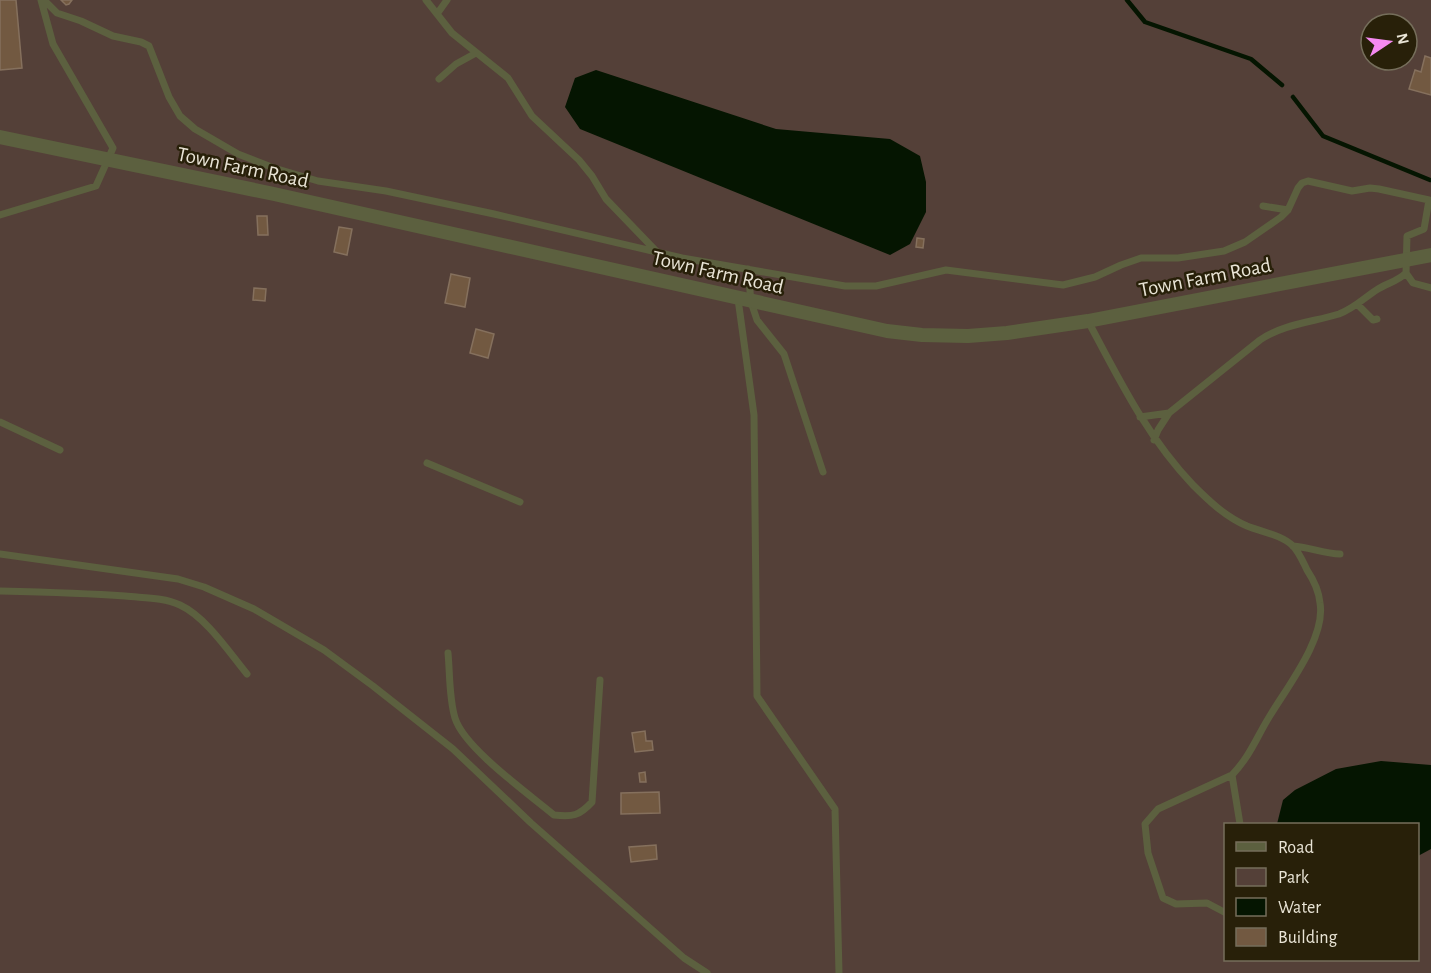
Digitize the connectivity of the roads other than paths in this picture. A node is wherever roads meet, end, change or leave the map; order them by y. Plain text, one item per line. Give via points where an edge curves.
1 (42, 0) edge
2 (426, 0) edge
3 (447, 0) edge
4 (437, 14) junction
5 (476, 53) junction
6 (439, 79) dead end
7 (0, 137) edge
8 (107, 160) junction
9 (1263, 206) dead end
10 (1288, 210) junction
11 (0, 215) edge
12 (657, 252) junction
13 (1431, 255) edge
14 (1406, 266) junction
15 (748, 269) junction
16 (1431, 288) edge
17 (745, 300) junction
18 (1358, 305) junction
19 (1377, 319) dead end
20 (1088, 321) junction
21 (1169, 413) junction
22 (1140, 417) junction
23 (0, 422) edge
24 (1154, 440) junction
25 (60, 450) dead end
26 (427, 463) dead end
27 (823, 472) dead end
28 (520, 502) dead end
29 (1293, 546) junction
30 (1340, 554) dead end
31 (0, 555) edge
32 (0, 591) edge
33 (448, 653) dead end
34 (247, 674) dead end
35 (600, 680) dead end
36 (1232, 774) junction
37 (1240, 823) edge
38 (1224, 912) edge
39 (707, 973) edge
40 (839, 973) edge

1 - 8 lane via 53,44 113,148
1 - 12 lane via 57,13 150,46 180,116 238,154 318,181 386,191
2 - 4 lane
3 - 4 lane
4 - 5 lane
5 - 6 lane
5 - 12 lane via 508,78 532,116 579,160 606,199
7 - 8 street, Town Farm Road
8 - 11 lane via 96,186
8 - 17 street, Town Farm Road
9 - 10 lane
10 - 14 lane via 1298,188 1308,181 1344,190 1379,189 1430,200 1424,229 1407,236
10 - 15 lane via 1245,242 1224,251 1178,258 1141,258 1063,285 946,270 876,286 845,286
12 - 15 lane
13 - 14 street, Town Farm Road
14 - 16 lane via 1413,283
14 - 18 lane via 1399,279
14 - 20 street, Town Farm Road
15 - 17 lane
17 - 20 street, Town Farm Road via 886,331 922,335 1007,333
17 - 27 lane via 784,354
17 - 40 lane via 754,415 757,696 835,809
18 - 19 lane via 1373,320
18 - 21 lane via 1269,334
20 - 22 lane
21 - 22 lane
21 - 24 lane
22 - 24 lane
23 - 25 lane
24 - 29 lane via 1213,505 1246,526
26 - 28 lane
29 - 30 lane
29 - 36 lane via 1312,577 1321,604 1318,628 1311,648 1246,761
31 - 39 lane via 178,579 254,609 324,650 453,748 531,823 684,958
32 - 34 lane via 137,597 180,605 221,641
33 - 35 lane via 455,718 463,733 477,751 554,815 582,813 592,802
36 - 37 lane
36 - 38 lane via 1158,809 1145,824 1148,853 1162,898 1176,904 1207,903

